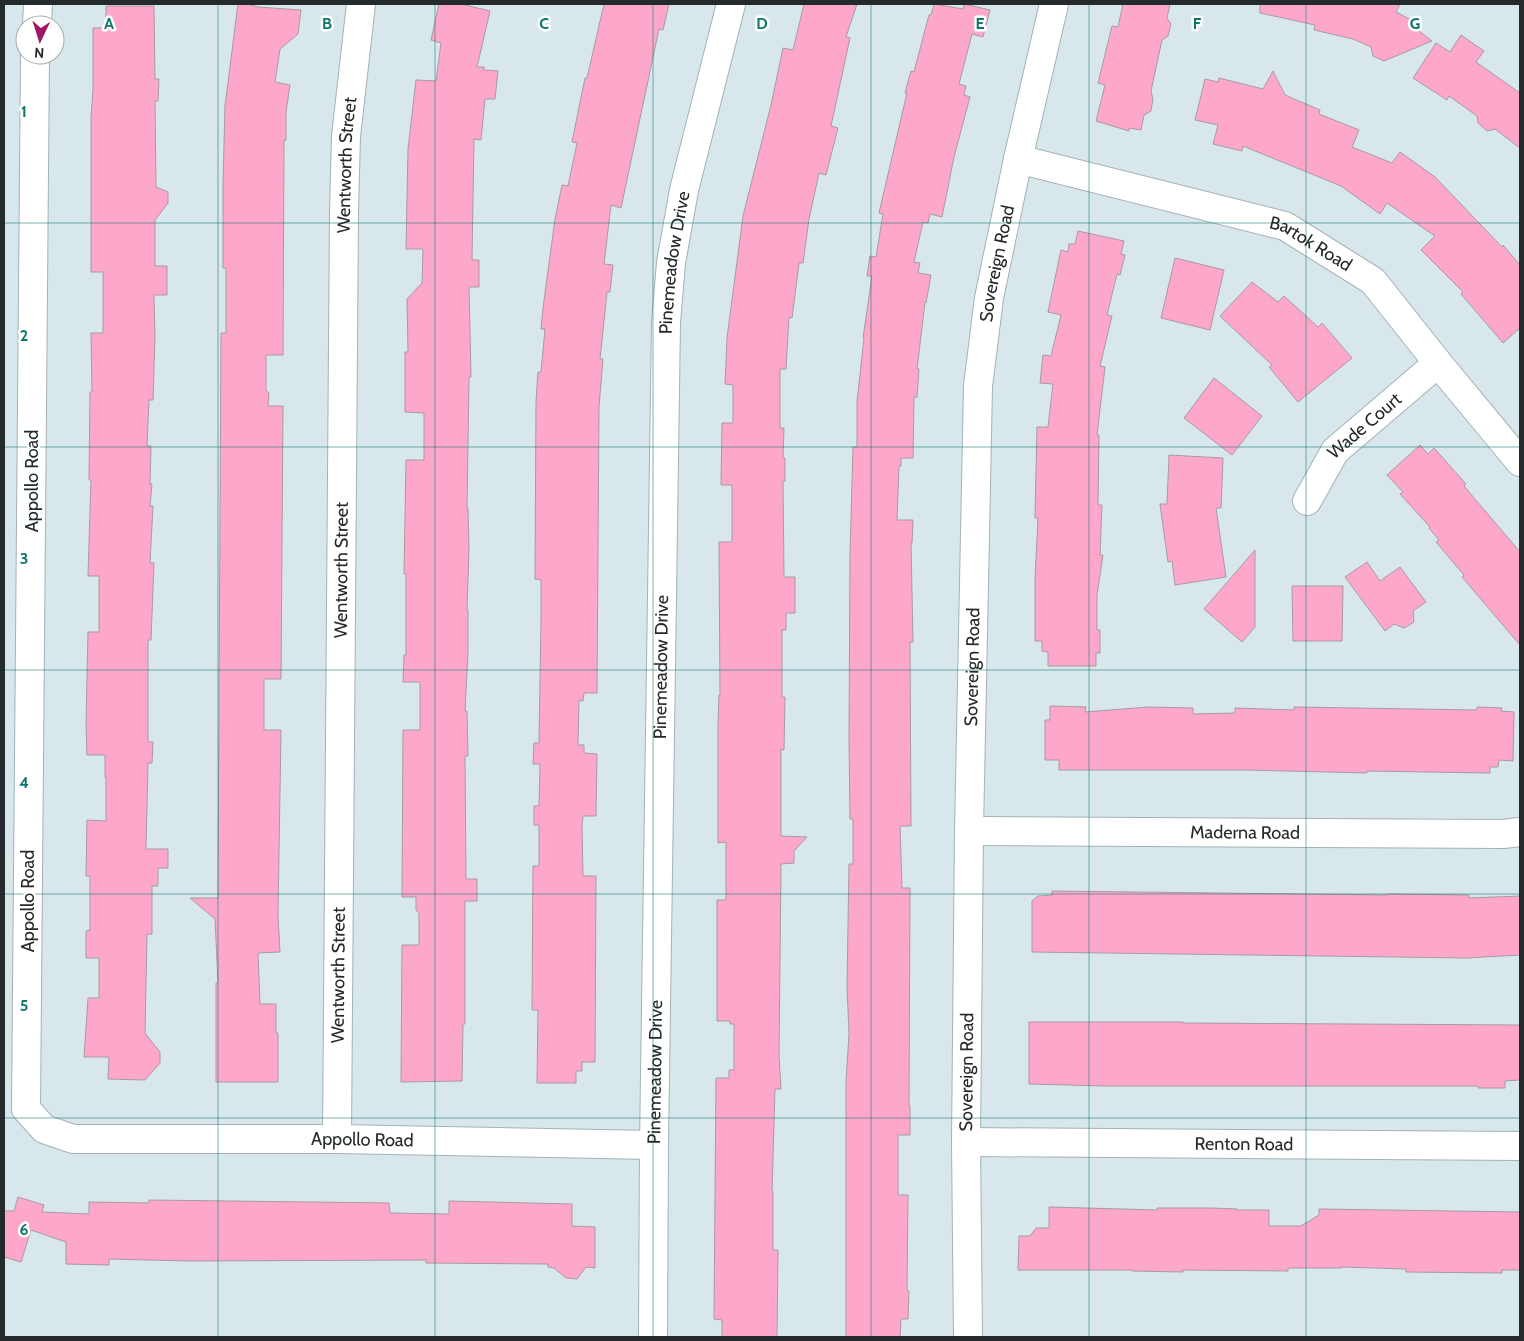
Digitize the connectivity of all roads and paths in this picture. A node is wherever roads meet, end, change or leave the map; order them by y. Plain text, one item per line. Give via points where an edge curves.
1 (361, 4) edge
2 (731, 4) edge
3 (1054, 4) edge
4 (36, 65) edge
5 (1018, 159) junction
6 (1438, 363) junction
7 (1520, 462) edge
8 (1306, 501) dead end
9 (969, 831) junction
10 (1520, 832) edge
11 (337, 1139) junction
12 (966, 1142) junction
13 (654, 1145) junction
14 (1520, 1146) edge
15 (653, 1337) edge
16 (968, 1337) edge

1 - 11 street, Wentworth Street via 346,136 344,212
2 - 13 street, Pinemeadow Drive via 684,190 671,263 666,322
3 - 5 street, Sovereign Road
4 - 11 street, Appollo Road via 26,1109 44,1129 73,1139
5 - 6 street, Bartok Road via 1285,226 1373,281
5 - 9 street, Sovereign Road via 989,298 978,386
6 - 7 street, Bartok Road
6 - 8 street, Wade Court via 1335,451
9 - 10 street, Maderna Road
9 - 12 street, Sovereign Road
11 - 13 street, Appollo Road
12 - 14 street, Renton Road
12 - 16 street, Sovereign Road
13 - 15 street, Pinemeadow Drive

